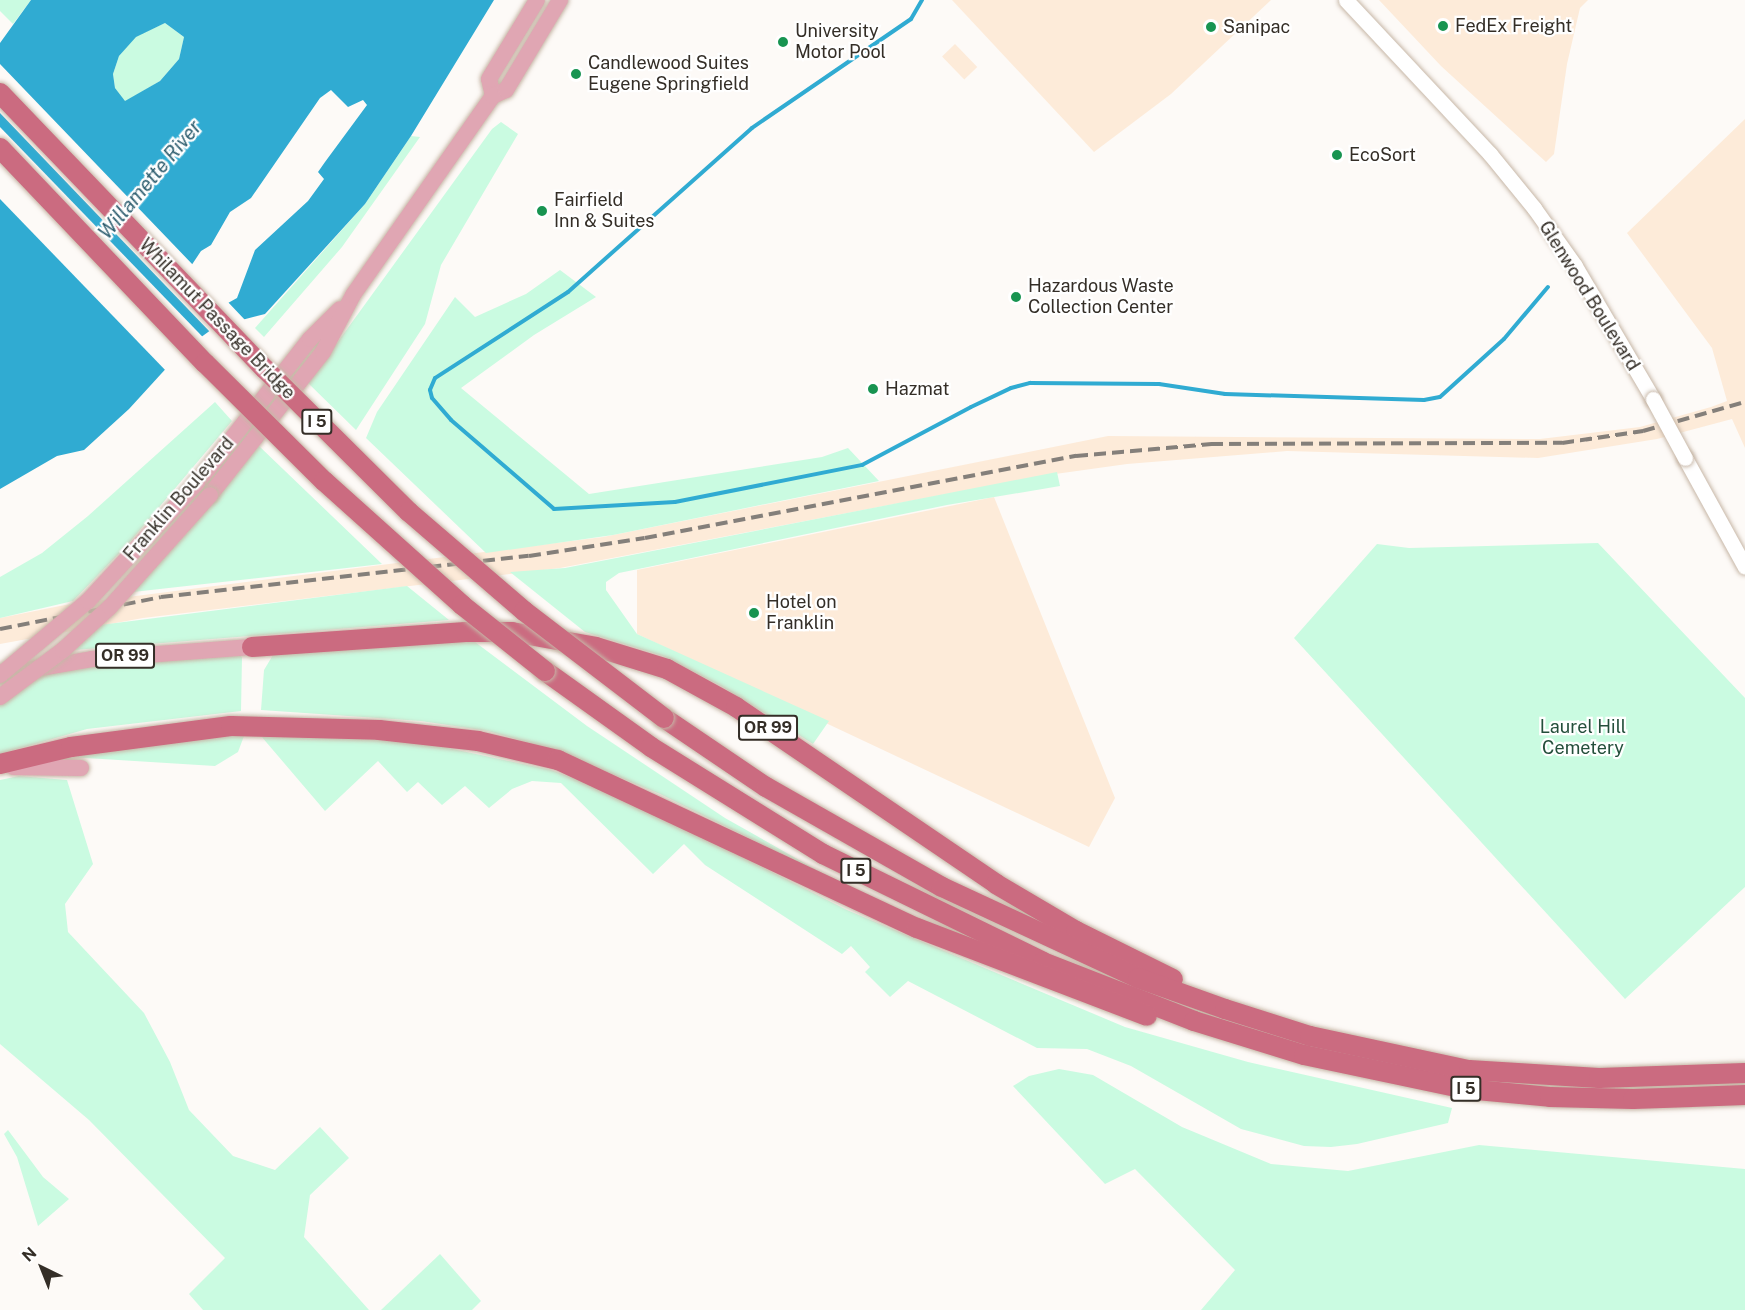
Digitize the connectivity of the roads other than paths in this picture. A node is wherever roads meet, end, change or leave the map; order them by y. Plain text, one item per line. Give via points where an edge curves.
1 (537, 0) edge
2 (560, 0) edge
3 (1346, 0) edge
4 (0, 93) edge
5 (493, 96) junction
6 (0, 148) edge
7 (353, 295) junction
8 (1745, 567) edge
9 (252, 647) joint
10 (0, 675) edge
11 (0, 697) edge
12 (0, 766) edge
13 (81, 768) dead end
14 (1225, 1009) junction
15 (1194, 1021) junction
16 (1745, 1061) edge
17 (1745, 1073) edge
18 (1668, 1078) junction
19 (1745, 1095) edge

1 - 5 main road, Franklin Boulevard via 489,79
2 - 5 main road, Franklin Boulevard via 506,90
3 - 8 main road, Glenwood Boulevard, bridge via 1490,154 1575,266
4 - 14 highway, Whilamut Passage Bridge / I 5, bridge via 265,369 409,512 524,611 664,718 766,787 942,887 1138,978
5 - 7 main road, Franklin Boulevard
6 - 15 highway, Whilamut Passage Bridge / I 5, bridge via 205,363 324,481 462,605 545,671 651,747 823,854 1043,962
7 - 10 main road, Franklin Boulevard, bridge via 310,339 197,483 88,601
7 - 11 main road, Franklin Boulevard, bridge via 323,352 210,495 110,607 63,650
9 - 10 main road, OR 99 via 92,659
9 - 14 highway, OR 99 via 512,632 596,647 667,669 746,713 996,884
12 - 13 main road
12 - 15 highway via 71,747 231,726 379,730 478,741 558,760 917,928 1147,1016
14 - 18 highway, I 5 via 1310,1036 1469,1070
15 - 19 highway, I 5 via 1304,1055 1466,1089 1634,1099
16 - 18 highway
17 - 18 highway, I 5

